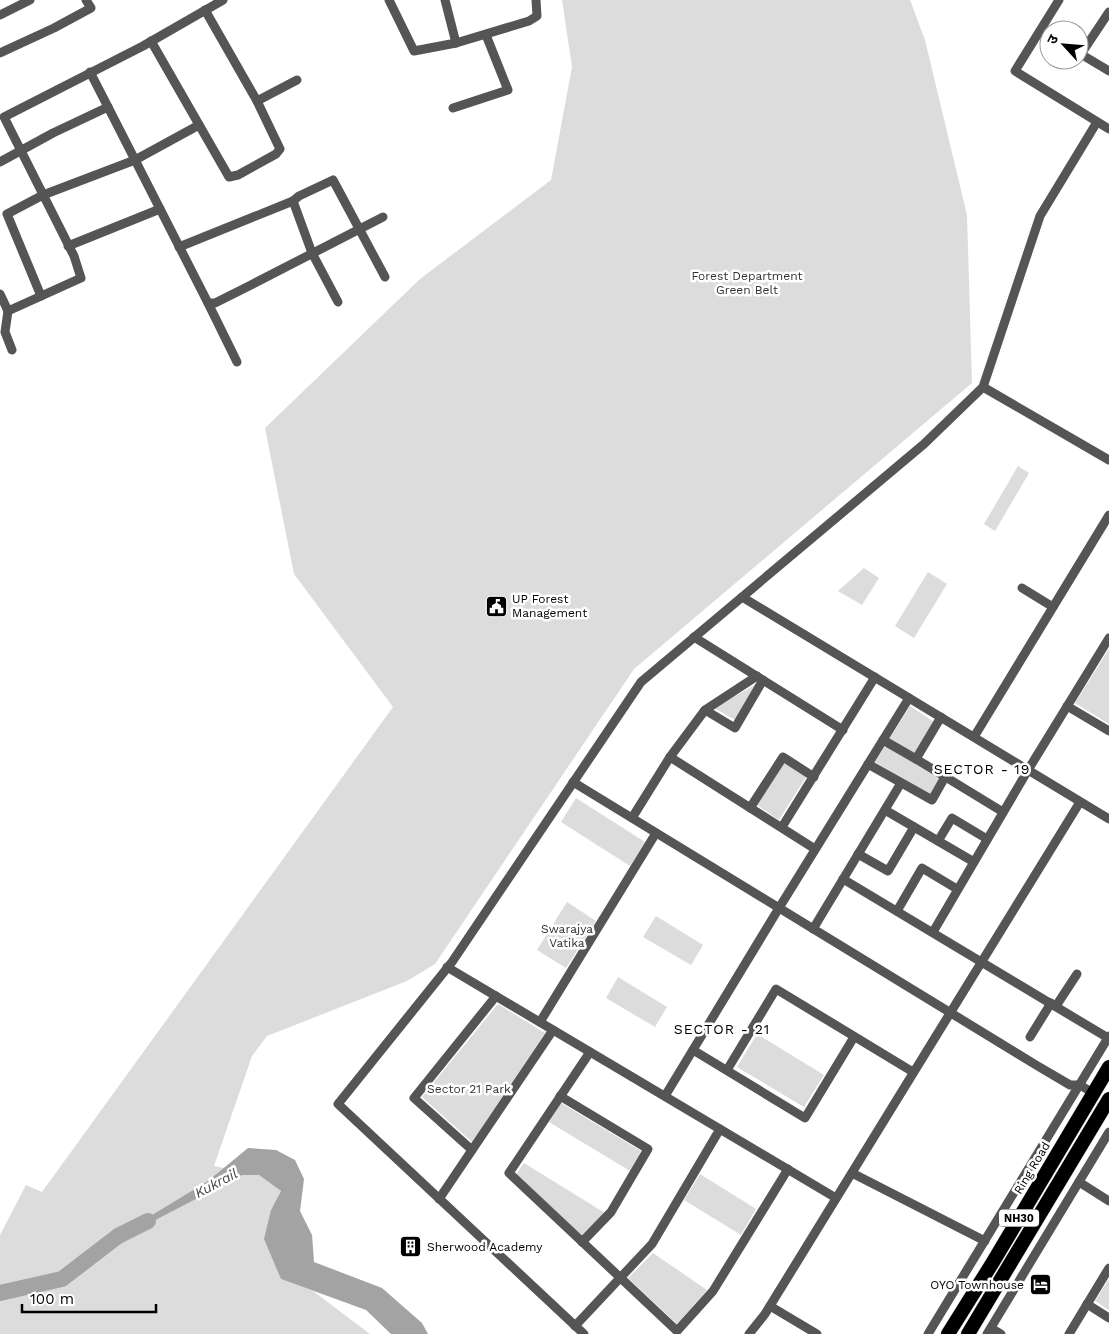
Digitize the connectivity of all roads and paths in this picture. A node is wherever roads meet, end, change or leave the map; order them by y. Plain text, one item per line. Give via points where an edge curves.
1 (30, 0) edge
2 (86, 0) edge
3 (223, 0) edge
4 (388, 0) edge
5 (445, 0) edge
6 (536, 0) edge
7 (1059, 0) edge
8 (205, 10) junction
9 (1109, 12) edge
10 (0, 15) edge
11 (1050, 20) edge
12 (486, 35) junction
13 (1039, 39) edge
14 (1089, 40) edge
15 (151, 41) junction
16 (456, 43) junction
17 (0, 53) edge
18 (1089, 59) edge
19 (90, 72) junction
20 (1109, 72) edge
21 (298, 80) dead end
22 (256, 101) junction
23 (108, 106) junction
24 (453, 108) dead end
25 (2, 118) edge
26 (1097, 122) junction
27 (199, 125) junction
28 (1109, 129) edge
29 (21, 150) junction
30 (135, 160) junction
31 (0, 162) edge
32 (43, 195) junction
33 (293, 201) junction
34 (160, 209) junction
35 (383, 217) dead end
36 (358, 230) junction
37 (68, 246) junction
38 (179, 246) junction
39 (312, 253) junction
40 (385, 277) dead end
41 (0, 294) edge
42 (41, 296) junction
43 (338, 302) dead end
44 (208, 303) junction
45 (8, 311) junction
46 (12, 350) dead end
47 (237, 362) dead end
48 (983, 387) junction
49 (1109, 460) edge
50 (1109, 516) edge
51 (1022, 588) dead end
52 (742, 596) junction
53 (1053, 607) junction
54 (694, 637) junction
55 (1109, 638) edge
56 (875, 677) junction
57 (760, 678) junction
58 (909, 698) junction
59 (1067, 706) junction
60 (705, 710) junction
61 (941, 717) junction
62 (843, 730) junction
63 (1109, 732) edge
64 (974, 737) junction
65 (883, 740) junction
66 (670, 757) junction
67 (916, 759) junction
68 (868, 764) junction
69 (1028, 770) junction
70 (814, 777) junction
71 (945, 777) junction
72 (573, 782) junction
73 (901, 783) junction
74 (1080, 802) junction
75 (750, 808) junction
76 (885, 810) junction
77 (1003, 812) junction
78 (632, 818) junction
79 (1109, 819) edge
80 (914, 827) junction
81 (782, 828) junction
82 (656, 833) junction
83 (987, 839) junction
84 (938, 841) junction
85 (815, 849) junction
86 (858, 854) junction
87 (974, 862) junction
88 (843, 878) junction
89 (957, 890) junction
90 (779, 908) junction
91 (897, 910) junction
92 (813, 929) junction
93 (933, 932) junction
94 (982, 961) junction
95 (447, 967) junction
96 (1077, 974) dead end
97 (496, 996) junction
98 (1053, 1005) junction
99 (950, 1013) junction
100 (540, 1022) junction
101 (554, 1030) junction
102 (854, 1036) junction
103 (1030, 1037) dead end
104 (1108, 1037) edge
105 (693, 1050) junction
106 (590, 1052) junction
107 (1109, 1067) edge
108 (727, 1070) junction
109 (913, 1072) junction
110 (1080, 1085) junction
111 (1072, 1089) junction
112 (560, 1096) junction
113 (665, 1096) junction
114 (1091, 1097) junction
115 (1107, 1105) edge
116 (720, 1129) junction
117 (1109, 1132) edge
118 (472, 1150) junction
119 (788, 1170) junction
120 (852, 1173) junction
121 (1079, 1182) junction
122 (439, 1198) junction
123 (836, 1198) junction
124 (1109, 1201) edge
125 (985, 1241) junction
126 (582, 1242) junction
127 (1109, 1268) edge
128 (620, 1278) junction
129 (1087, 1304) junction
130 (770, 1306) junction
131 (1109, 1318) edge
132 (580, 1331) edge
133 (989, 1331) edge
134 (749, 1334) edge
135 (817, 1334) edge
136 (928, 1334) edge
137 (948, 1334) edge
138 (968, 1334) edge
139 (1001, 1334) edge
140 (1069, 1334) edge

1 - 10 street
2 - 17 street via 91,8
3 - 8 street
4 - 16 street via 414,51
5 - 16 street
6 - 12 street via 537,16
7 - 11 street
8 - 15 street
8 - 22 street
9 - 14 street
12 - 16 street
12 - 24 street via 508,90
13 - 26 street via 1015,71
15 - 19 street
15 - 27 street
18 - 20 street
19 - 23 street
19 - 25 street
21 - 22 street
22 - 27 street via 280,149 238,175 229,177
23 - 29 street
23 - 30 street
25 - 29 street
26 - 28 street
26 - 48 street via 1040,216
27 - 30 street
29 - 31 street
29 - 32 street
30 - 32 street
30 - 34 street
32 - 37 street
32 - 42 street via 7,214
33 - 36 street via 333,180
33 - 38 street
33 - 39 street
34 - 37 street
34 - 38 street
35 - 36 street
36 - 39 street
36 - 40 street
37 - 42 street via 81,278
38 - 44 street
39 - 43 street
39 - 44 street via 215,303
41 - 45 street
42 - 45 street
44 - 47 street
45 - 46 street via 5,332
48 - 49 street
48 - 52 street via 924,444
50 - 53 street
51 - 53 street
52 - 54 street
52 - 56 street
53 - 64 street
54 - 57 street
54 - 72 street via 641,682
55 - 59 street
56 - 58 street
56 - 62 street
57 - 60 street
57 - 60 street via 736,728
57 - 62 street
58 - 61 street
58 - 65 street
59 - 63 street
59 - 69 street
60 - 66 street
61 - 64 street
61 - 67 street
62 - 70 street
64 - 69 street
65 - 67 street
65 - 68 street
66 - 75 street
66 - 78 street
67 - 71 street
68 - 73 street
68 - 85 street
69 - 74 street
69 - 77 street
70 - 75 street via 782,757
70 - 81 street
71 - 73 street via 932,800
71 - 77 street
72 - 78 street
72 - 95 street
73 - 76 street
74 - 79 street
74 - 94 street
75 - 81 street
76 - 80 street
76 - 86 street
77 - 83 street
78 - 82 street
80 - 84 street
80 - 86 street via 888,871
81 - 85 street
82 - 90 street
82 - 100 street
83 - 84 street via 952,818
83 - 87 street
84 - 87 street
85 - 90 street
86 - 88 street
87 - 89 street
88 - 91 street
88 - 92 street
89 - 91 street via 922,868
89 - 93 street
90 - 92 street
90 - 105 street
91 - 93 street
92 - 99 street
93 - 94 street
94 - 98 street
94 - 99 street
95 - 97 street
95 - 122 street via 338,1104
96 - 98 street
97 - 100 street
97 - 118 street via 414,1098
98 - 103 street
98 - 104 street
99 - 109 street
99 - 111 street
100 - 101 street
101 - 106 street
101 - 118 street
102 - 108 street via 776,989
102 - 108 street via 805,1118
102 - 109 street
104 - 110 street
105 - 108 street
105 - 113 street
106 - 112 street
106 - 113 street
107 - 114 highway, Ring Road / NH30
109 - 120 street
110 - 111 street
110 - 114 street
111 - 114 street
111 - 125 street
112 - 126 street via 509,1173
112 - 126 street via 648,1150 611,1212
113 - 116 street
114 - 137 highway, Ring Road / NH30
115 - 138 highway, NH30
116 - 119 street
116 - 128 street via 652,1244
117 - 121 street
118 - 122 street
119 - 123 street
119 - 128 street via 713,1291 677,1332
120 - 123 street
120 - 125 street
121 - 124 street
121 - 133 street
122 - 132 street
123 - 130 street
125 - 136 street
126 - 128 street
127 - 129 street
128 - 132 street
129 - 131 street
129 - 140 street
130 - 134 street
130 - 135 street
133 - 139 street

